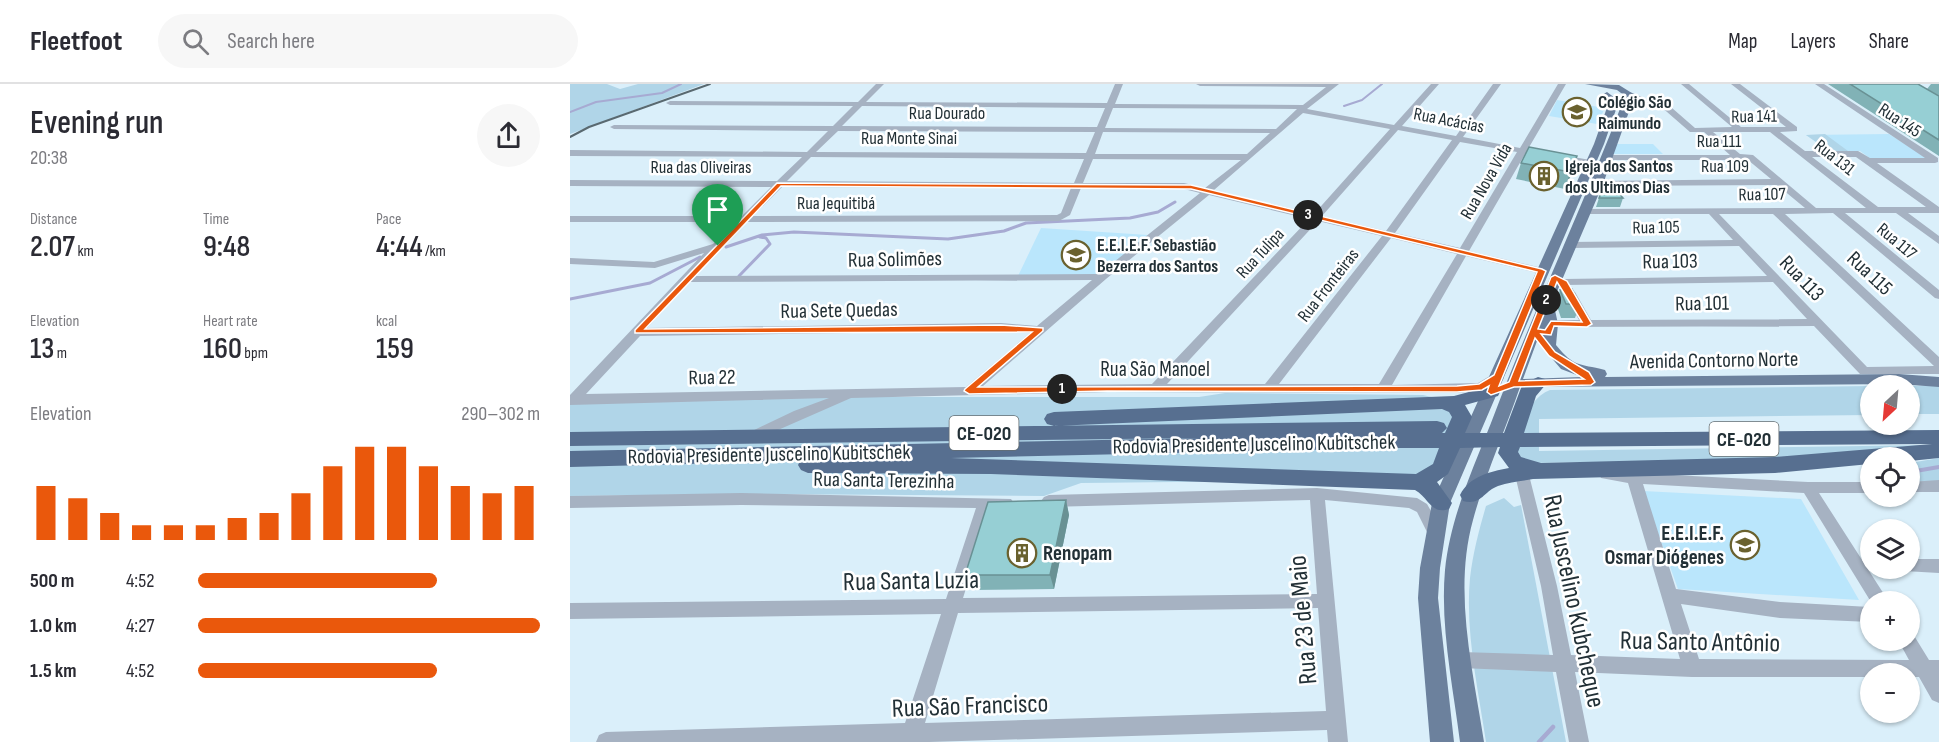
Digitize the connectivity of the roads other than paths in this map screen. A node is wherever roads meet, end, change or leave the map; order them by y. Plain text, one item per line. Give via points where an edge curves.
1 (880, 84) edge
2 (1119, 84) edge
3 (1200, 84) edge
4 (1435, 84) edge
5 (1497, 84) edge
6 (1562, 84) edge
7 (1685, 84) edge
8 (1735, 84) edge
9 (1819, 84) edge
10 (1335, 85) edge
11 (1585, 85) edge
12 (1610, 90) edge
13 (1631, 92) edge
14 (670, 103) dead end
15 (861, 103) junction
16 (1109, 105) junction
17 (1303, 108) junction
18 (614, 126) dead end
19 (836, 127) junction
20 (1396, 127) junction
21 (1101, 128) junction
22 (1279, 131) junction
23 (1741, 131) junction
24 (1774, 131) junction
25 (1708, 132) junction
26 (1459, 139) junction
27 (1524, 150) junction
28 (570, 153) edge
29 (1535, 153) edge
30 (809, 154) junction
31 (1804, 154) junction
32 (1088, 155) junction
33 (1546, 155) edge
34 (1249, 157) junction
35 (1738, 157) junction
36 (1606, 158) junction
37 (1923, 160) junction
38 (1937, 160) edge
39 (1868, 161) junction
40 (1590, 163) junction
41 (1939, 171) edge
42 (1782, 182) junction
43 (570, 183) edge
44 (1597, 183) junction
45 (779, 184) junction
46 (1075, 186) junction
47 (1204, 192) junction
48 (1774, 210) junction
49 (1835, 210) junction
50 (1875, 210) junction
51 (1898, 210) junction
52 (1937, 210) edge
53 (1815, 211) junction
54 (1585, 212) junction
55 (1711, 212) junction
56 (1316, 217) junction
57 (570, 219) edge
58 (745, 220) junction
59 (1390, 233) junction
60 (1939, 241) edge
61 (1741, 243) junction
62 (1571, 244) junction
63 (718, 246) junction
64 (1464, 252) junction
65 (570, 261) edge
66 (1542, 271) junction
67 (1102, 277) junction
68 (689, 279) junction
69 (1776, 279) junction
70 (1560, 280) junction
71 (1939, 296) edge
72 (1817, 322) junction
73 (1587, 324) junction
74 (1040, 330) junction
75 (638, 332) junction
76 (1545, 333) junction
77 (1939, 364) edge
78 (1939, 370) edge
79 (1866, 371) junction
80 (1588, 378) junction
81 (1939, 382) edge
82 (1538, 383) junction
83 (1501, 384) junction
84 (1383, 388) junction
85 (1155, 389) junction
86 (1268, 389) junction
87 (969, 391) junction
88 (855, 393) junction
89 (572, 400) edge
90 (1442, 402) junction
91 (1939, 423) edge
92 (1860, 424) edge
93 (1920, 424) edge
94 (1397, 434) junction
95 (809, 435) junction
96 (1547, 435) junction
97 (753, 436) junction
98 (1939, 436) edge
99 (570, 438) edge
100 (1939, 451) edge
101 (686, 455) junction
102 (570, 459) edge
103 (1580, 470) junction
104 (1535, 471) junction
105 (1634, 478) junction
106 (1419, 482) junction
107 (1939, 486) edge
108 (1860, 487) edge
109 (1920, 487) edge
110 (1808, 488) junction
111 (1317, 494) junction
112 (1472, 495) junction
113 (575, 502) edge
114 (985, 503) junction
115 (1441, 503) junction
116 (570, 514) edge
117 (1435, 532) junction
118 (1860, 560) edge
119 (1920, 566) edge
120 (1939, 566) edge
121 (1670, 595) junction
122 (1325, 600) junction
123 (951, 604) junction
124 (570, 611) edge
125 (1860, 614) edge
126 (1916, 651) edge
127 (1461, 660) junction
128 (1565, 663) junction
129 (1692, 668) junction
130 (1932, 670) edge
131 (1939, 694) edge
132 (1336, 720) junction
133 (911, 738) edge
134 (606, 742) edge
135 (1338, 742) edge
136 (1442, 742) edge
137 (1472, 742) edge
138 (1579, 742) edge

1 - 15 street
2 - 16 street
3 - 10 street
4 - 20 street, Rua Tulipa
5 - 26 street, Rua Fronteiras
6 - 27 street, Rua Nova Vida
7 - 23 street
8 - 24 street, Rua 141 via 1794,129
9 - 38 street, Rua 145
10 - 17 street
11 - 12 main road
12 - 13 main road
12 - 40 main road via 1614,101
13 - 25 street via 1645,101 1661,103 1691,129
13 - 36 main road
14 - 15 street, Rua Acácias
15 - 16 street, Rua Acácias
15 - 19 street
16 - 17 street, Rua Acácias
16 - 21 street
17 - 20 street, Rua Acácias
17 - 22 street
18 - 19 street, Rua Dourado
19 - 21 street, Rua Dourado
19 - 30 street
20 - 26 street, Rua Acácias
20 - 56 street, Rua Tulipa
21 - 22 street, Rua Dourado
21 - 32 street
22 - 34 street
23 - 24 street, Rua 141
23 - 25 street, Rua 141
24 - 31 street, Rua 131
25 - 35 street
26 - 27 street, Rua Acácias
26 - 59 street, Rua Fronteiras
27 - 29 street, Rua Acácias
27 - 64 street, Rua Nova Vida
28 - 30 street, Rua Monte Sinai
30 - 32 street, Rua Monte Sinai
30 - 45 street
31 - 39 street via 1858,154
31 - 50 street, Rua 131
32 - 34 street, Rua Monte Sinai
32 - 46 street
33 - 40 street
34 - 47 street
35 - 36 street, Rua 111
35 - 42 street, Rua 111 via 1758,162
36 - 44 main road
37 - 38 street
37 - 39 street
37 - 41 street
39 - 52 street
40 - 66 main road
42 - 44 street, Rua 109
42 - 53 street
43 - 45 street, Rua das Oliveiras
44 - 54 main road
45 - 46 street, Rua das Oliveiras
45 - 58 street
46 - 47 street, Rua das Oliveiras via 1184,186
46 - 58 street, Rua Jequitibá via 1065,215 1051,220
47 - 56 street, Rua das Oliveiras
47 - 67 street
48 - 53 street, Rua 107
48 - 55 street, Rua 107
48 - 77 street, Rua 115
49 - 50 street, Rua 107
49 - 53 street, Rua 107
49 - 71 street, Rua 117
50 - 51 street, Rua 107
51 - 52 street, Rua 107
51 - 60 street
54 - 55 street, Rua 107
54 - 62 main road
55 - 61 street, Rua 113
56 - 59 street, Rua das Oliveiras
56 - 85 street, Rua Tulipa
57 - 58 street, Rua Jequitibá
58 - 63 street
59 - 64 street, Rua das Oliveiras
59 - 86 street, Rua Fronteiras
61 - 62 street, Rua 105
61 - 69 street, Rua 113
62 - 70 main road
63 - 65 street via 655,265
63 - 68 street
64 - 66 street, Rua das Oliveiras
64 - 84 street, Rua Nova Vida
66 - 83 main road
67 - 68 street, Rua Solimões
67 - 74 street
68 - 75 street
69 - 70 street, Rua 103
69 - 72 street, Rua 113
70 - 73 street
70 - 76 main road via 1546,301
72 - 73 street, Rua 101
72 - 79 street, Rua 113
73 - 76 street, Rua 101
74 - 75 street, Rua Sete Quedas via 1001,327
74 - 87 street
75 - 89 street
76 - 80 main road via 1561,362
76 - 83 main road
78 - 79 street
79 - 80 main road
79 - 81 main road
80 - 81 main road, Avenida Contorno Norte
80 - 82 main road, Avenida Contorno Norte
82 - 83 main road, Avenida Contorno Norte
82 - 104 highway via 1526,396 1508,453 1519,464
83 - 84 street, Rua São Manoel via 1470,389
83 - 90 highway via 1468,400
83 - 112 main road
83 - 115 main road via 1480,415
84 - 86 street, Rua São Manoel
85 - 86 street, Rua São Manoel
85 - 87 street, Rua São Manoel
87 - 88 street, Rua São Manoel
88 - 89 street, Rua 22
88 - 97 street
90 - 95 highway via 900,425
90 - 106 highway via 1456,407 1462,417 1441,469
91 - 93 highway
92 - 96 highway, Rodovia Presidente Juscelino Kubitschek / CE-020
94 - 95 highway, Rodovia Presidente Juscelino Kubitschek / CE-020
94 - 96 highway, Rodovia Presidente Juscelino Kubitschek / CE-020
94 - 101 highway, Rodovia Presidente Juscelino Kubitschek / CE-020
95 - 97 highway, Rodovia Presidente Juscelino Kubitschek / CE-020
96 - 98 highway, Rodovia Presidente Juscelino Kubitschek / CE-020
97 - 99 highway, Rodovia Presidente Juscelino Kubitschek / CE-020
100 - 103 highway via 1776,465
101 - 102 highway, Rodovia Presidente Juscelino Kubitschek / CE-020
101 - 106 highway via 793,465 991,466
103 - 104 highway
103 - 105 street
104 - 112 highway via 1489,480
104 - 128 street, Rua Juscelino Kubcheque via 1523,479
105 - 110 street
105 - 121 street
106 - 115 highway via 1430,488
107 - 109 street
108 - 110 street
110 - 118 street
111 - 114 street, Rua Santa Terezinha
111 - 117 street via 1412,502 1422,508
111 - 122 street, Rua 23 de Maio
112 - 127 main road via 1463,521 1455,571
113 - 114 street, Rua Santa Terezinha via 741,499
113 - 116 street
114 - 123 street
115 - 117 main road
117 - 136 main road via 1428,598
119 - 120 street
121 - 125 street via 1780,610
121 - 129 street
122 - 123 street, Rua Santa Luzia
122 - 132 street, Rua 23 de Maio
123 - 124 street, Rua Santa Luzia
123 - 133 street
126 - 130 street
127 - 128 street, Rua Santo Antônio
127 - 137 main road
128 - 129 street, Rua Santo Antônio
128 - 138 street, Rua Juscelino Kubcheque
129 - 130 street, Rua Santo Antônio
130 - 131 street
132 - 133 street, Rua São Francisco
132 - 135 street, Rua 23 de Maio
133 - 134 street, Rua São Francisco

